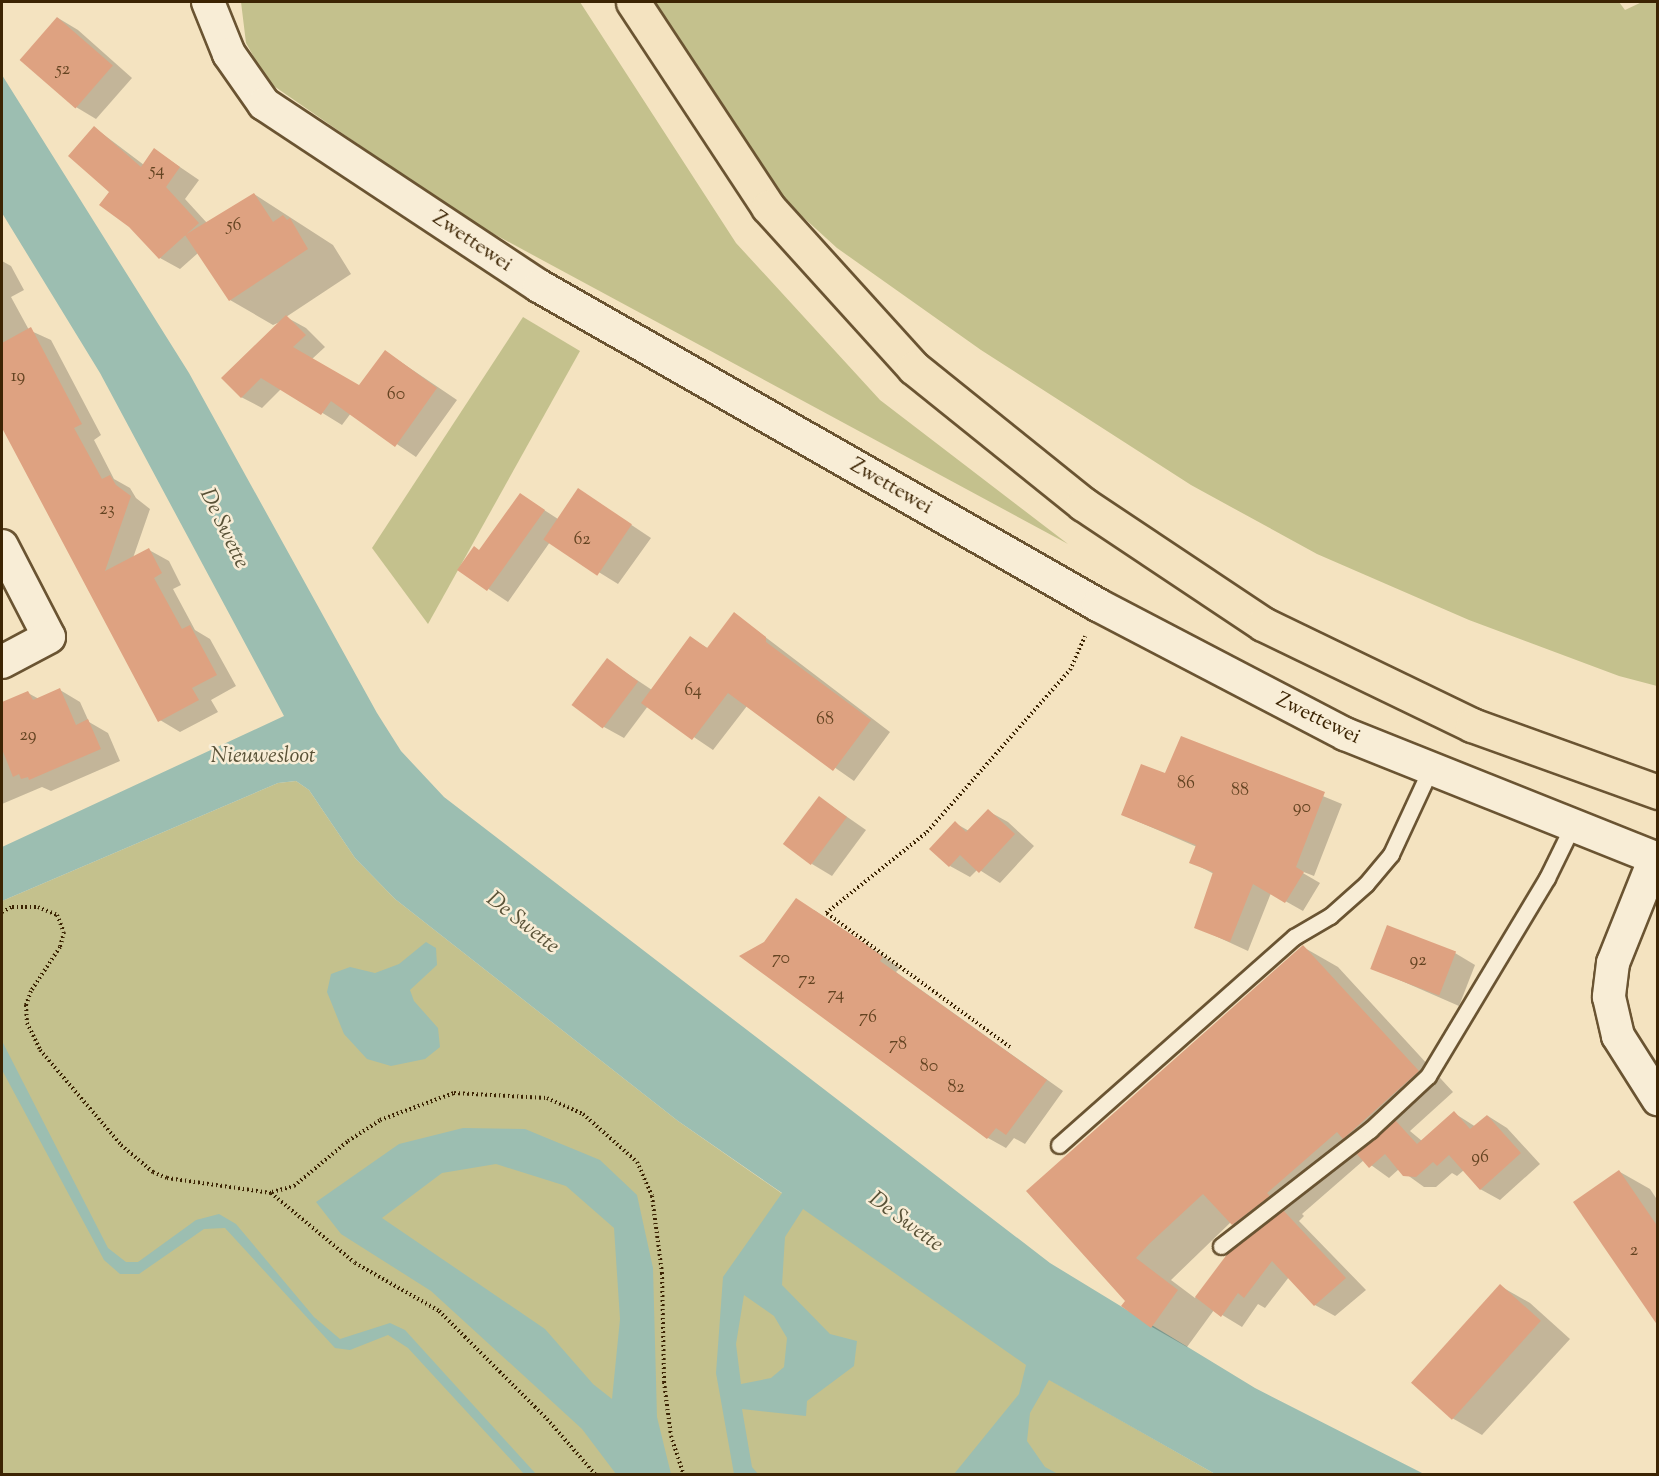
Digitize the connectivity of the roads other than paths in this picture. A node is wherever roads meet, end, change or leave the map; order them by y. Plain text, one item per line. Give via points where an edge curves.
1 (208, 2) edge
2 (633, 2) edge
3 (2, 546) edge
4 (2, 662) edge
5 (1431, 768) junction
6 (1658, 792) edge
7 (1573, 825) junction
8 (1656, 859) edge
9 (1658, 1099) edge
10 (1059, 1145) dead end
11 (1221, 1246) dead end

1 - 5 street, Zwettewei via 229,54 264,105 539,286 1098,605 1345,734
2 - 6 main road via 776,215 914,368 1083,504 1263,624 1472,725
3 - 4 street via 49,637
5 - 7 street, Zwettewei
5 - 10 lane via 1391,854 1366,885 1329,916 1294,937
7 - 8 street, Zwettewei
7 - 11 lane via 1547,878 1428,1076 1370,1130
8 - 9 street via 1613,963 1609,997 1618,1036

